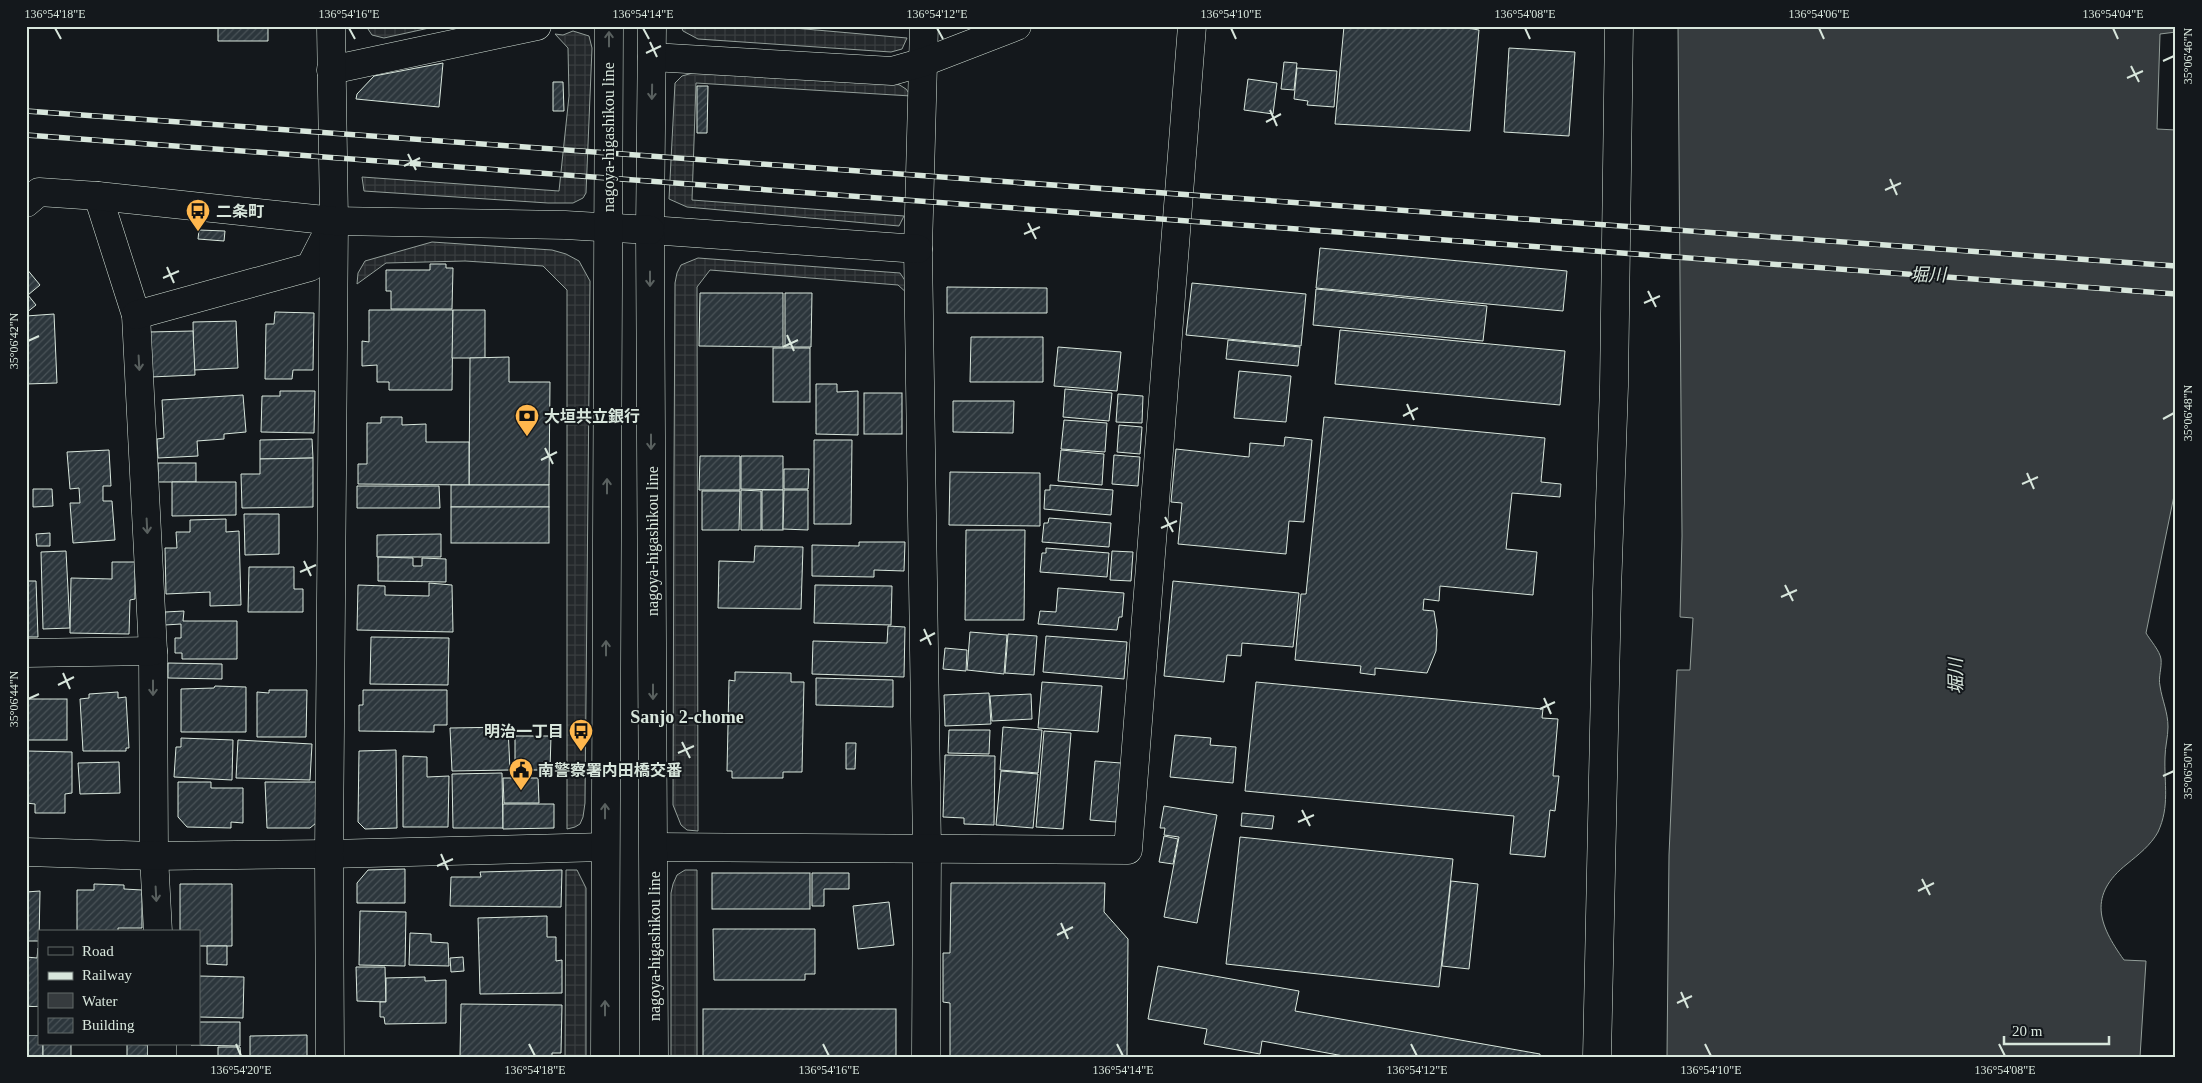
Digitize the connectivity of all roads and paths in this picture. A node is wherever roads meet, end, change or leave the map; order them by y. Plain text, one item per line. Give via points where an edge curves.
1 (331, 26) edge
2 (537, 26) edge
3 (609, 26) edge
4 (652, 26) edge
5 (924, 26) edge
6 (1016, 26) edge
7 (1192, 26) edge
8 (1618, 26) edge
9 (652, 57) junction
10 (924, 62) junction
11 (331, 70) junction
12 (98, 196) junction
13 (26, 203) edge
14 (334, 221) junction
15 (608, 228) junction
16 (650, 230) junction
17 (918, 249) junction
18 (136, 315) junction
19 (153, 651) junction
20 (26, 653) edge
21 (605, 847) junction
22 (654, 848) junction
23 (927, 849) junction
24 (26, 852) edge
25 (329, 854) junction
26 (154, 856) junction
27 (158, 930) edge
28 (330, 1057) edge
29 (605, 1057) edge
30 (654, 1057) edge
31 (926, 1057) edge
32 (1598, 1057) edge

1 - 11 street
2 - 11 street
15 -> 3 street, nagoya-higashikou line
4 - 9 street, nagoya-higashikou line
5 - 10 street
6 - 10 street
7 - 23 street via 1128,850
8 - 32 street via 1614,386
9 - 10 street via 892,71
9 -> 16 street, nagoya-higashikou line
10 - 17 street
11 - 14 street
12 - 13 street via 38,192
12 - 14 street
12 - 18 street
14 - 15 street
14 - 18 street via 310,267
14 - 25 street
15 - 16 street
21 -> 15 street, nagoya-higashikou line
16 - 17 street
16 -> 22 street, nagoya-higashikou line
17 - 23 street
18 -> 19 street
19 - 20 street
19 -> 26 street
21 - 25 street
29 -> 21 street, nagoya-higashikou line
22 - 23 street
22 - 30 street, nagoya-higashikou line
23 - 31 street
24 - 26 street
25 - 26 street
25 - 28 street
26 -> 27 street

